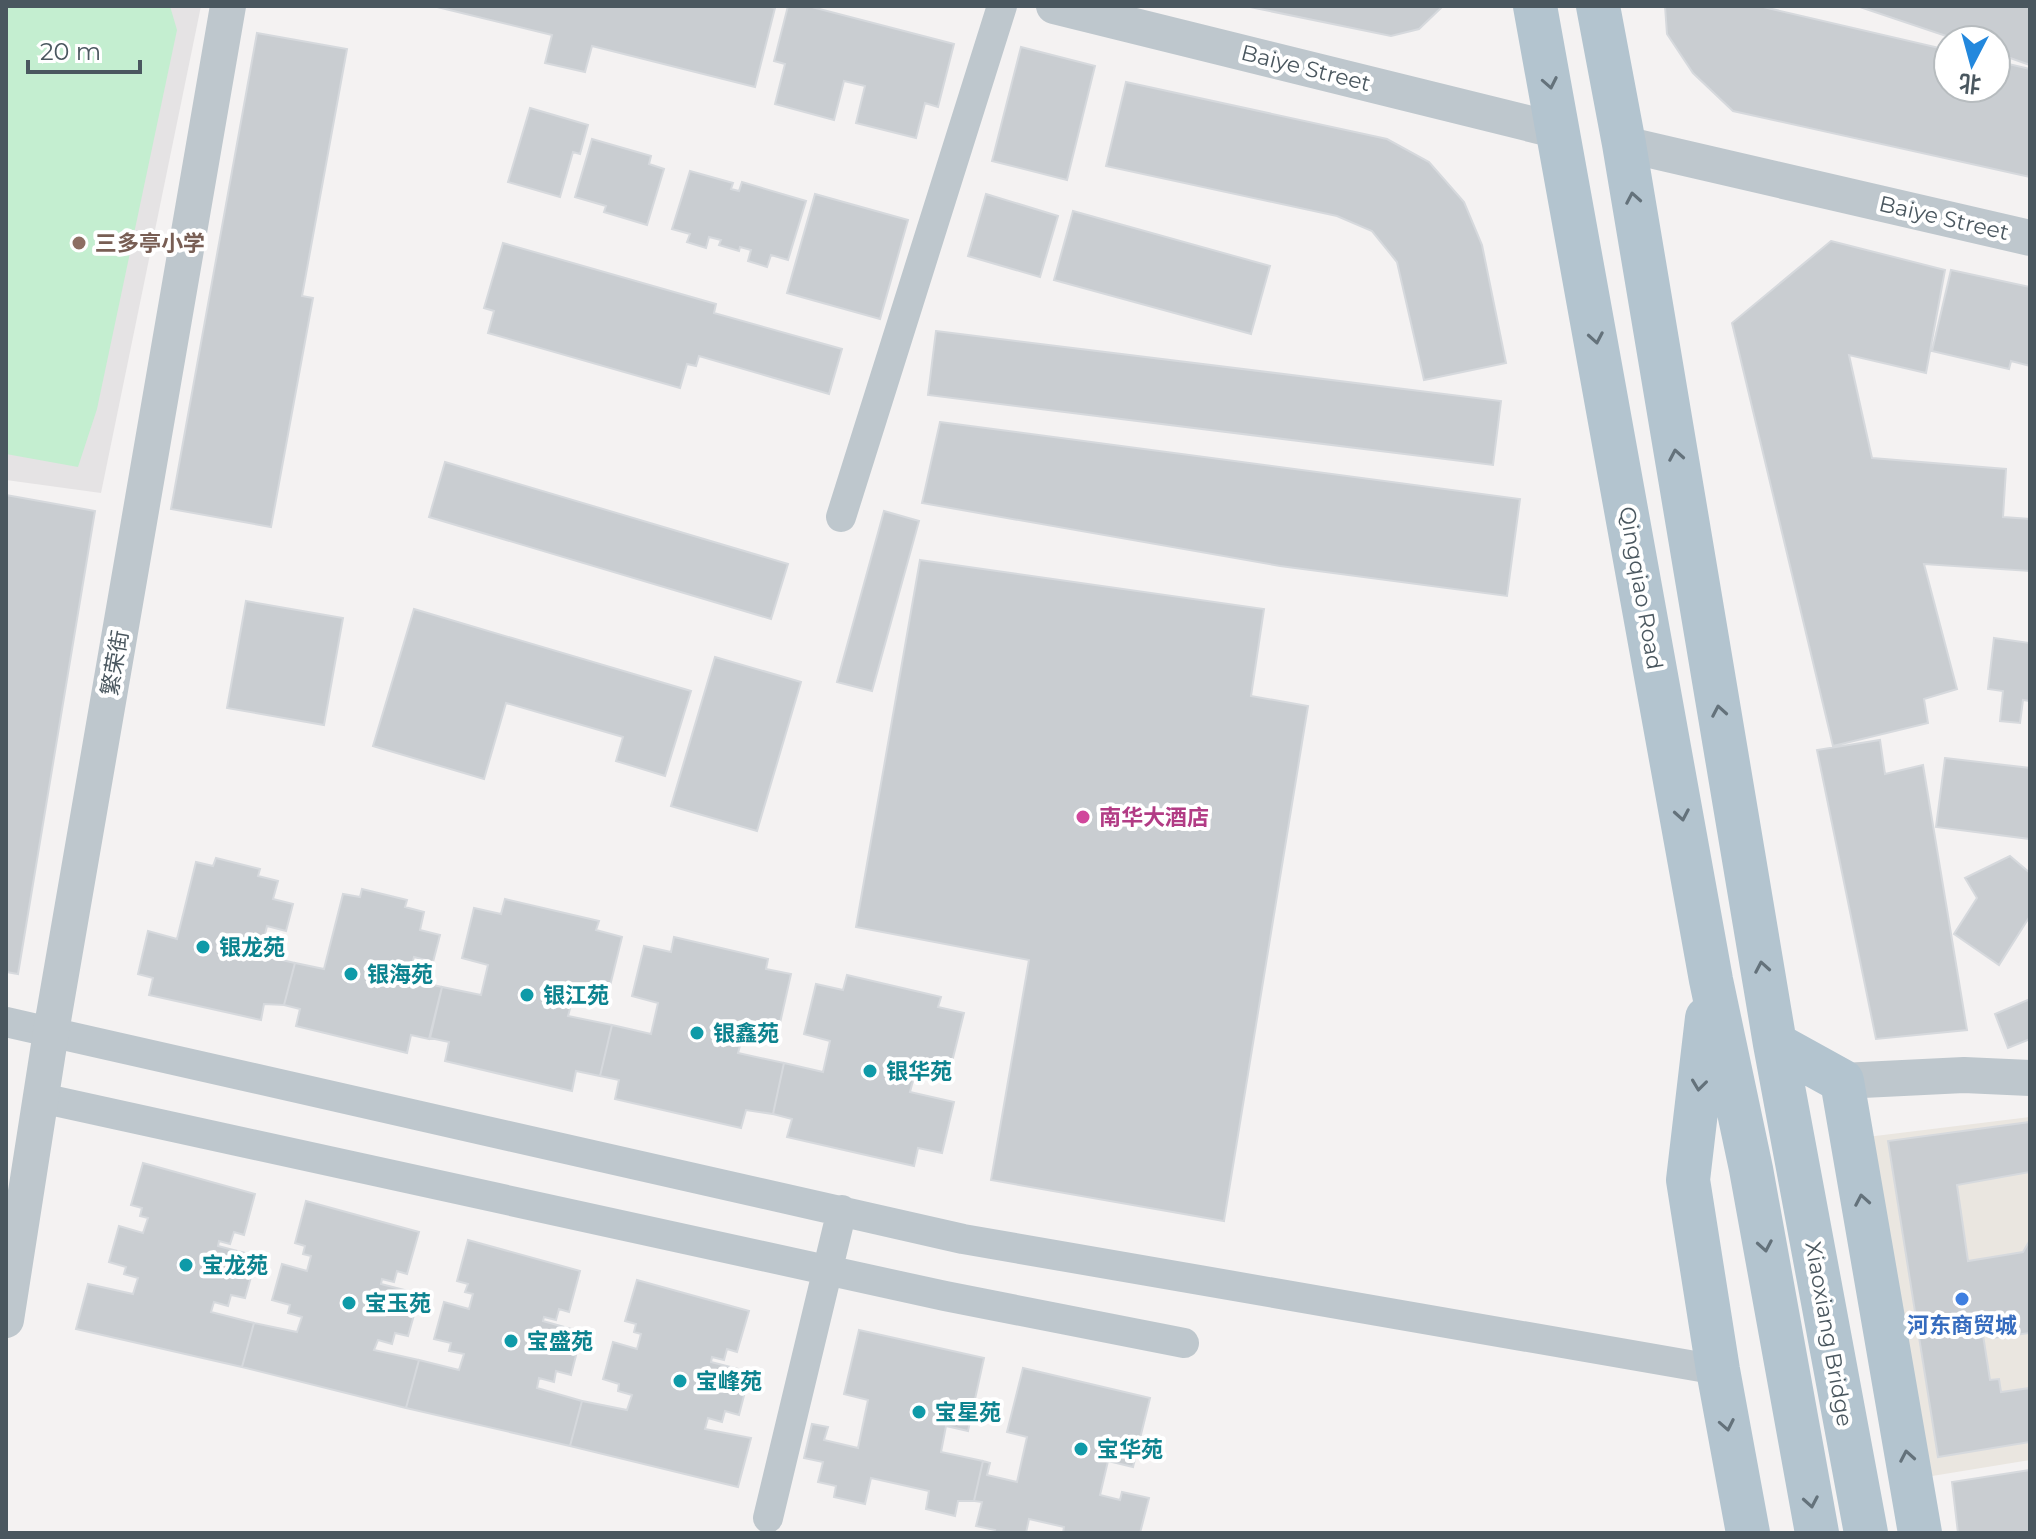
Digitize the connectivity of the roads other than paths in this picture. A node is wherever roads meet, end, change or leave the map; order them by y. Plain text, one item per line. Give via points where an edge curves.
1 (228, 6) edge
2 (1002, 6) edge
3 (1054, 6) edge
4 (1535, 6) edge
5 (1598, 6) edge
6 (1559, 131) junction
7 (1624, 144) junction
8 (2030, 238) edge
9 (841, 517) dead end
10 (1711, 980) junction
11 (6, 1022) edge
12 (51, 1032) junction
13 (1775, 1044) junction
14 (2030, 1078) edge
15 (1842, 1081) junction
16 (41, 1098) junction
17 (842, 1210) junction
18 (830, 1270) junction
19 (6, 1320) edge
20 (1184, 1343) dead end
21 (1718, 1370) junction
22 (768, 1518) dead end
23 (1748, 1533) edge
24 (1817, 1533) edge
25 (1866, 1533) edge
26 (1920, 1533) edge

1 - 12 street, 繁荣街
2 - 9 street
3 - 6 street, Baiye Street
4 -> 6 main road, Qingqiao Road
5 - 7 main road
6 -> 10 main road, Qingqiao Road
7 - 8 street, Baiye Street
13 -> 7 main road
10 -> 21 main road via 1688,1180
10 -> 24 main road, Qingqiao Road
11 - 12 street
12 - 16 street, 繁荣街
12 - 17 street
13 - 15 main road
13 - 25 main road, Xiaoxiang Bridge
14 - 15 street via 1964,1075
26 -> 15 main road
16 - 18 street
16 - 19 street, 繁荣街
17 - 18 street
17 - 21 street via 963,1239
18 - 20 street
18 - 22 street
21 -> 23 main road

